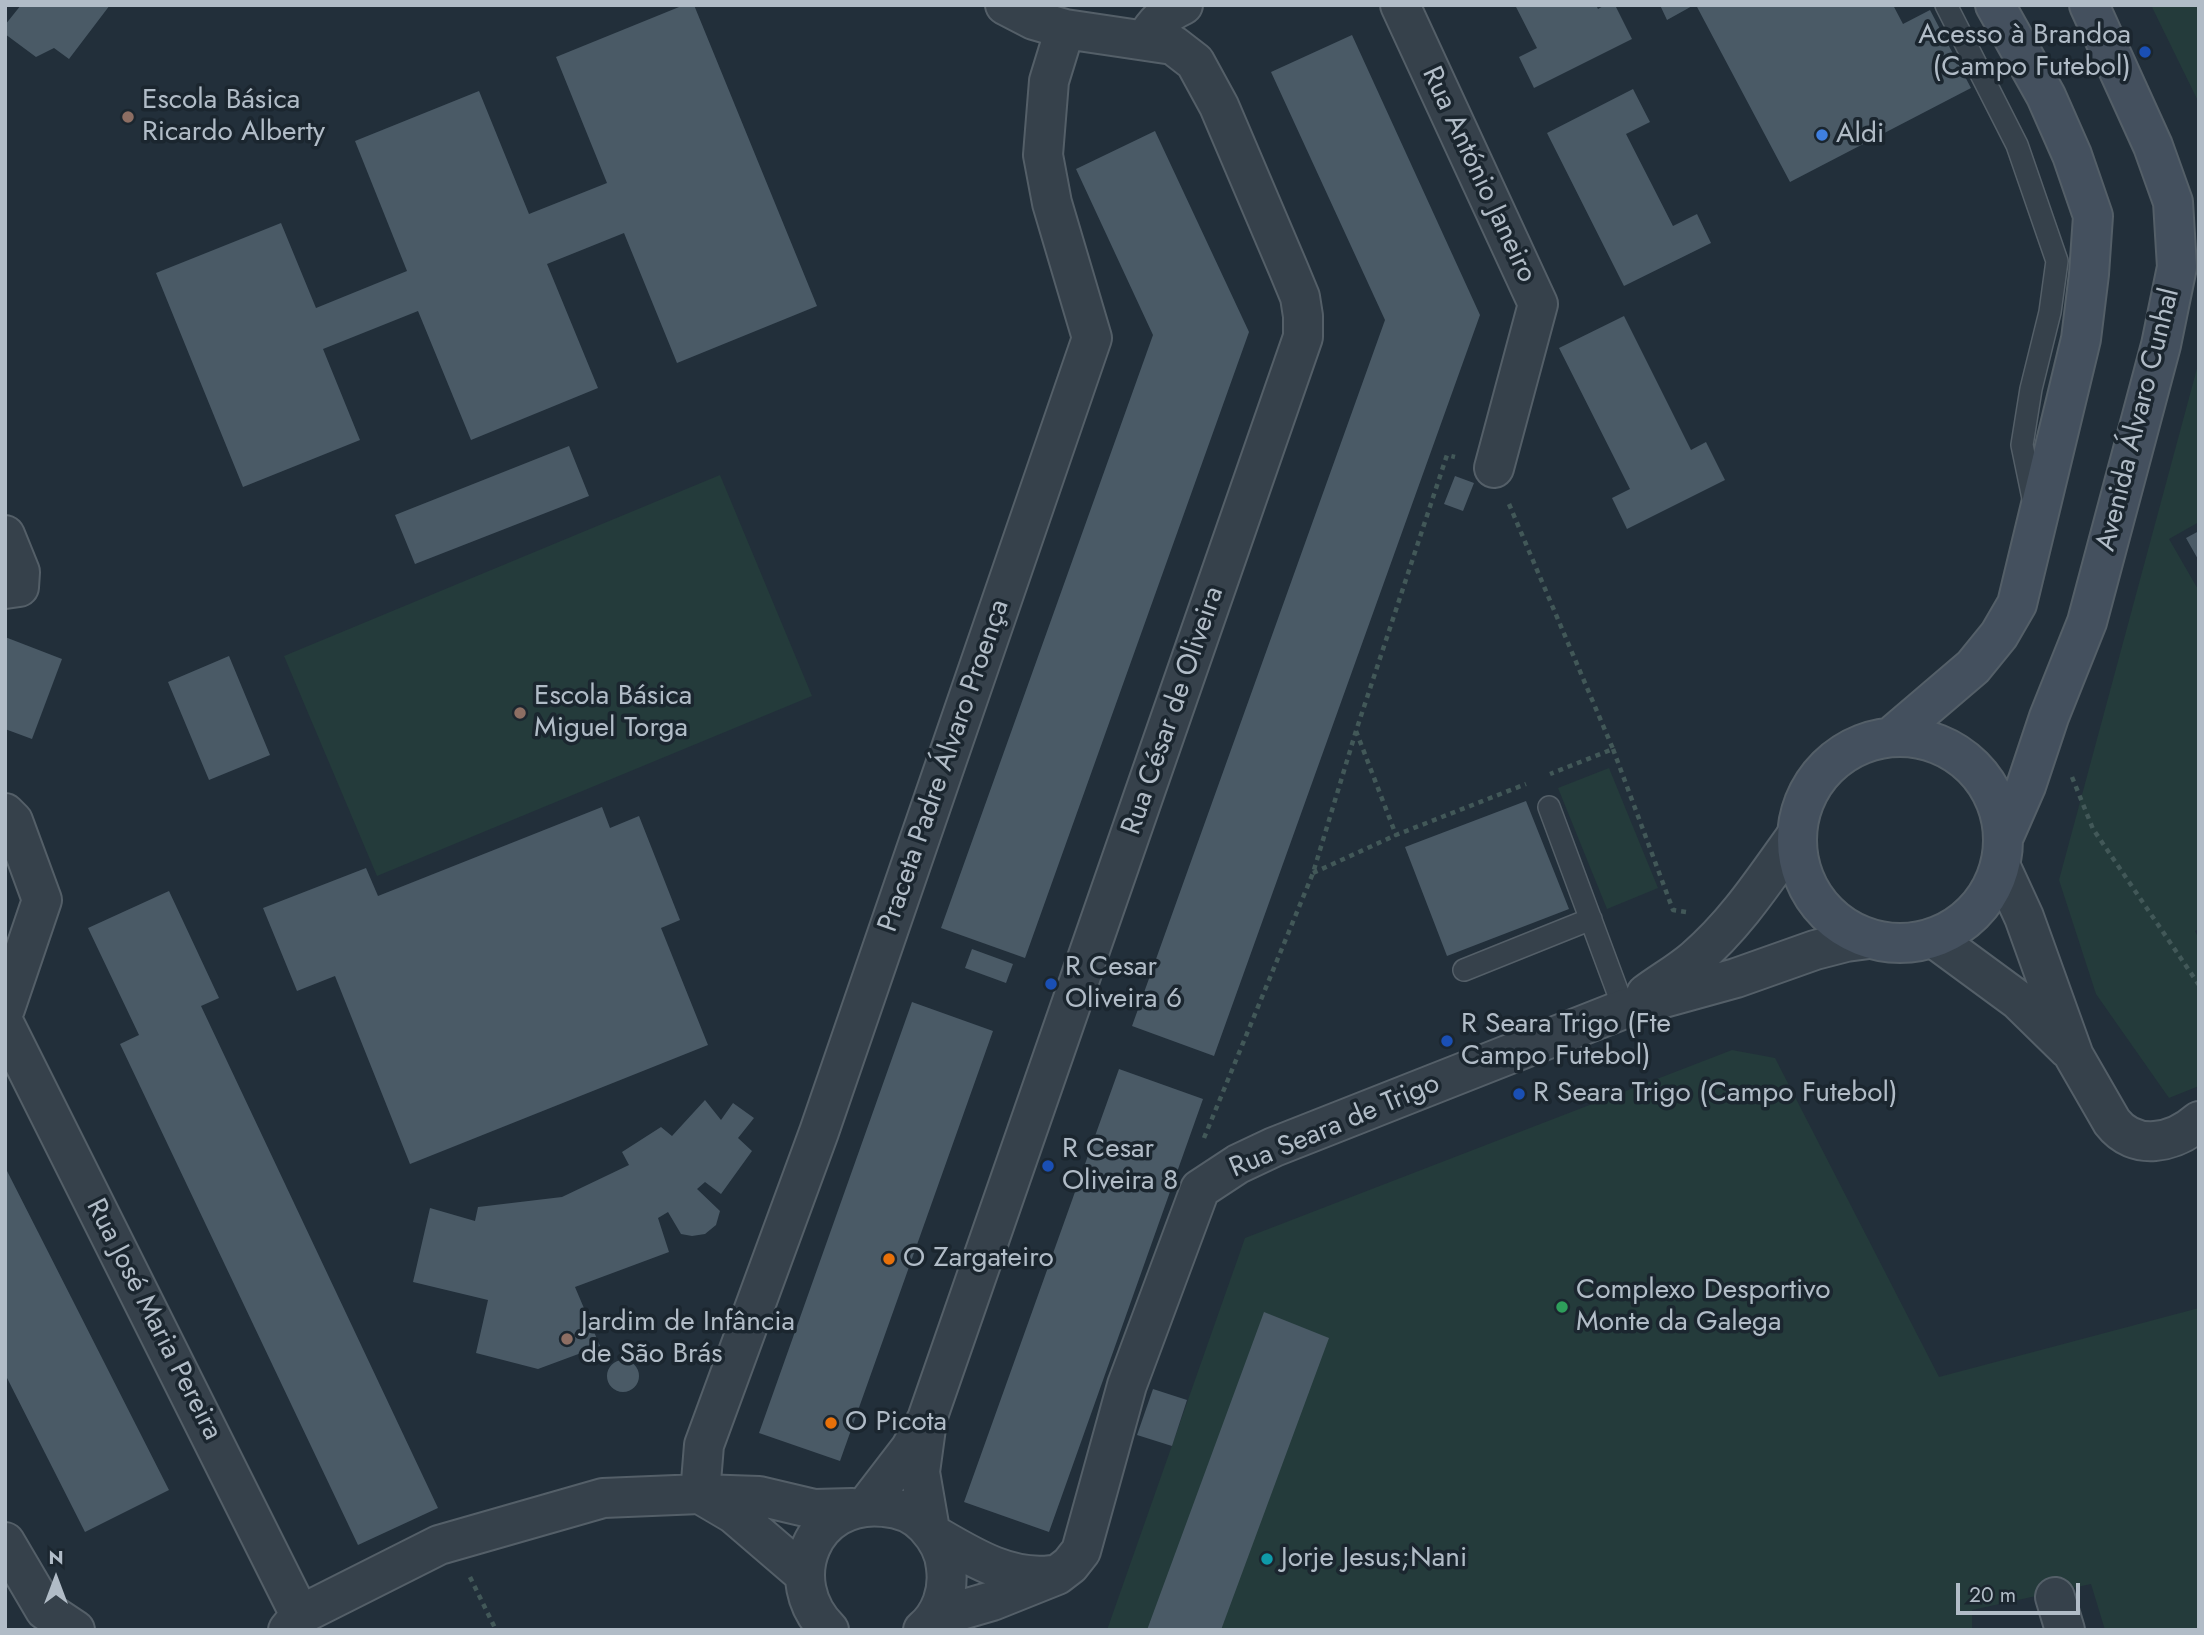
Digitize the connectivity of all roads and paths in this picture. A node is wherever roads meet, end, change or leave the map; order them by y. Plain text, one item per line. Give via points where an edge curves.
1 (1005, 5) edge
2 (1182, 5) edge
3 (1400, 5) edge
4 (1946, 5) edge
5 (1995, 5) edge
6 (2089, 5) edge
7 (1065, 29) junction
8 (1145, 40) junction
9 (1494, 468) junction
10 (2038, 519) junction
11 (5, 535) edge
12 (5, 589) edge
13 (2049, 717) junction
14 (1356, 731) junction
15 (1891, 737) junction
16 (1613, 749) junction
17 (1549, 774) dead end
18 (1536, 779) dead end
19 (1549, 807) dead end
20 (5, 813) edge
21 (1396, 835) junction
22 (1796, 836) junction
23 (2003, 851) junction
24 (1312, 873) junction
25 (1673, 910) dead end
26 (1591, 919) junction
27 (1869, 939) junction
28 (1935, 939) junction
29 (1464, 970) dead end
30 (2199, 985) edge
31 (5, 1009) edge
32 (1624, 1009) junction
33 (5, 1024) edge
34 (2074, 1056) junction
35 (2195, 1128) edge
36 (1200, 1189) junction
37 (927, 1419) junction
38 (700, 1494) junction
39 (860, 1506) junction
40 (933, 1533) junction
41 (5, 1542) edge
42 (452, 1542) junction
43 (805, 1575) junction
44 (1057, 1575) junction
45 (5, 1596) edge
46 (60, 1620) edge
47 (294, 1622) edge
48 (926, 1627) edge
49 (496, 1630) edge
50 (829, 1630) edge

1 - 7 street, Rua César de Oliveira
2 - 8 street via 1154,24
3 - 9 street, Rua António Janeiro via 1538,304
4 - 10 lane via 2017,145 2057,261 2022,445
5 - 10 street via 2046,96 2093,216 2081,339
6 - 13 street, Avenida Álvaro Cunhal via 2153,146 2173,202 2176,267 2161,345 2087,622
7 - 8 street, Rua César de Oliveira
7 - 38 street, Praceta Padre Álvaro Proença via 1049,81 1043,155 1052,203 1092,338 819,1132 704,1445
8 - 37 street, Rua César de Oliveira via 1184,52 1195,62 1219,106 1300,297 1303,337
9 - 14 path via 1447,455
9 - 16 path
10 - 15 street via 2017,604 1999,635 1973,667
11 - 12 street via 20,572 19,587
13 - 23 street, Avenida Álvaro Cunhal
13 - 30 path via 2093,830
14 - 21 path
14 - 24 path
15 - 22 street via 1860,745 1833,761 1807,795
15 - 23 street via 1919,738 1945,746 1969,761 1987,782 1999,807
16 - 17 path
16 - 25 path
18 - 21 path
19 - 26 lane
20 - 31 street via 13,821 42,900
21 - 24 path
22 - 27 street via 1808,888 1844,928
22 - 32 street, Rua Seara de Trigo via 1721,934 1694,960
23 - 28 street via 1987,898 1964,923
23 - 34 street
24 - 36 path via 1204,1138
26 - 29 lane
26 - 32 lane
27 - 28 street via 1902,944
27 - 32 street, Rua Seara de Trigo via 1815,950 1737,978
28 - 34 street via 2018,1000
32 - 36 street, Rua Seara de Trigo via 1274,1147
33 - 47 street, Rua José Maria Pereira
34 - 35 street via 2112,1122 2129,1138 2143,1142
36 - 44 street, Rua Seara de Trigo via 1127,1385 1081,1551
37 - 39 street, Rua César de Oliveira via 910,1449
37 - 40 street, Rua César de Oliveira via 920,1472
38 - 39 street via 759,1496 814,1509
38 - 42 street via 603,1498
38 - 43 street via 734,1514
39 - 40 street via 899,1508 920,1519
39 - 43 street, Rua César de Oliveira via 831,1520 816,1537
40 - 44 street via 981,1562 1031,1577
40 - 48 street, Rua César de Oliveira via 946,1558 948,1582 942,1605
41 - 46 street
42 - 47 street
42 - 49 path
43 - 50 street via 808,1602
44 - 48 street, Rua Seara de Trigo via 954,1612
45 - 46 street

